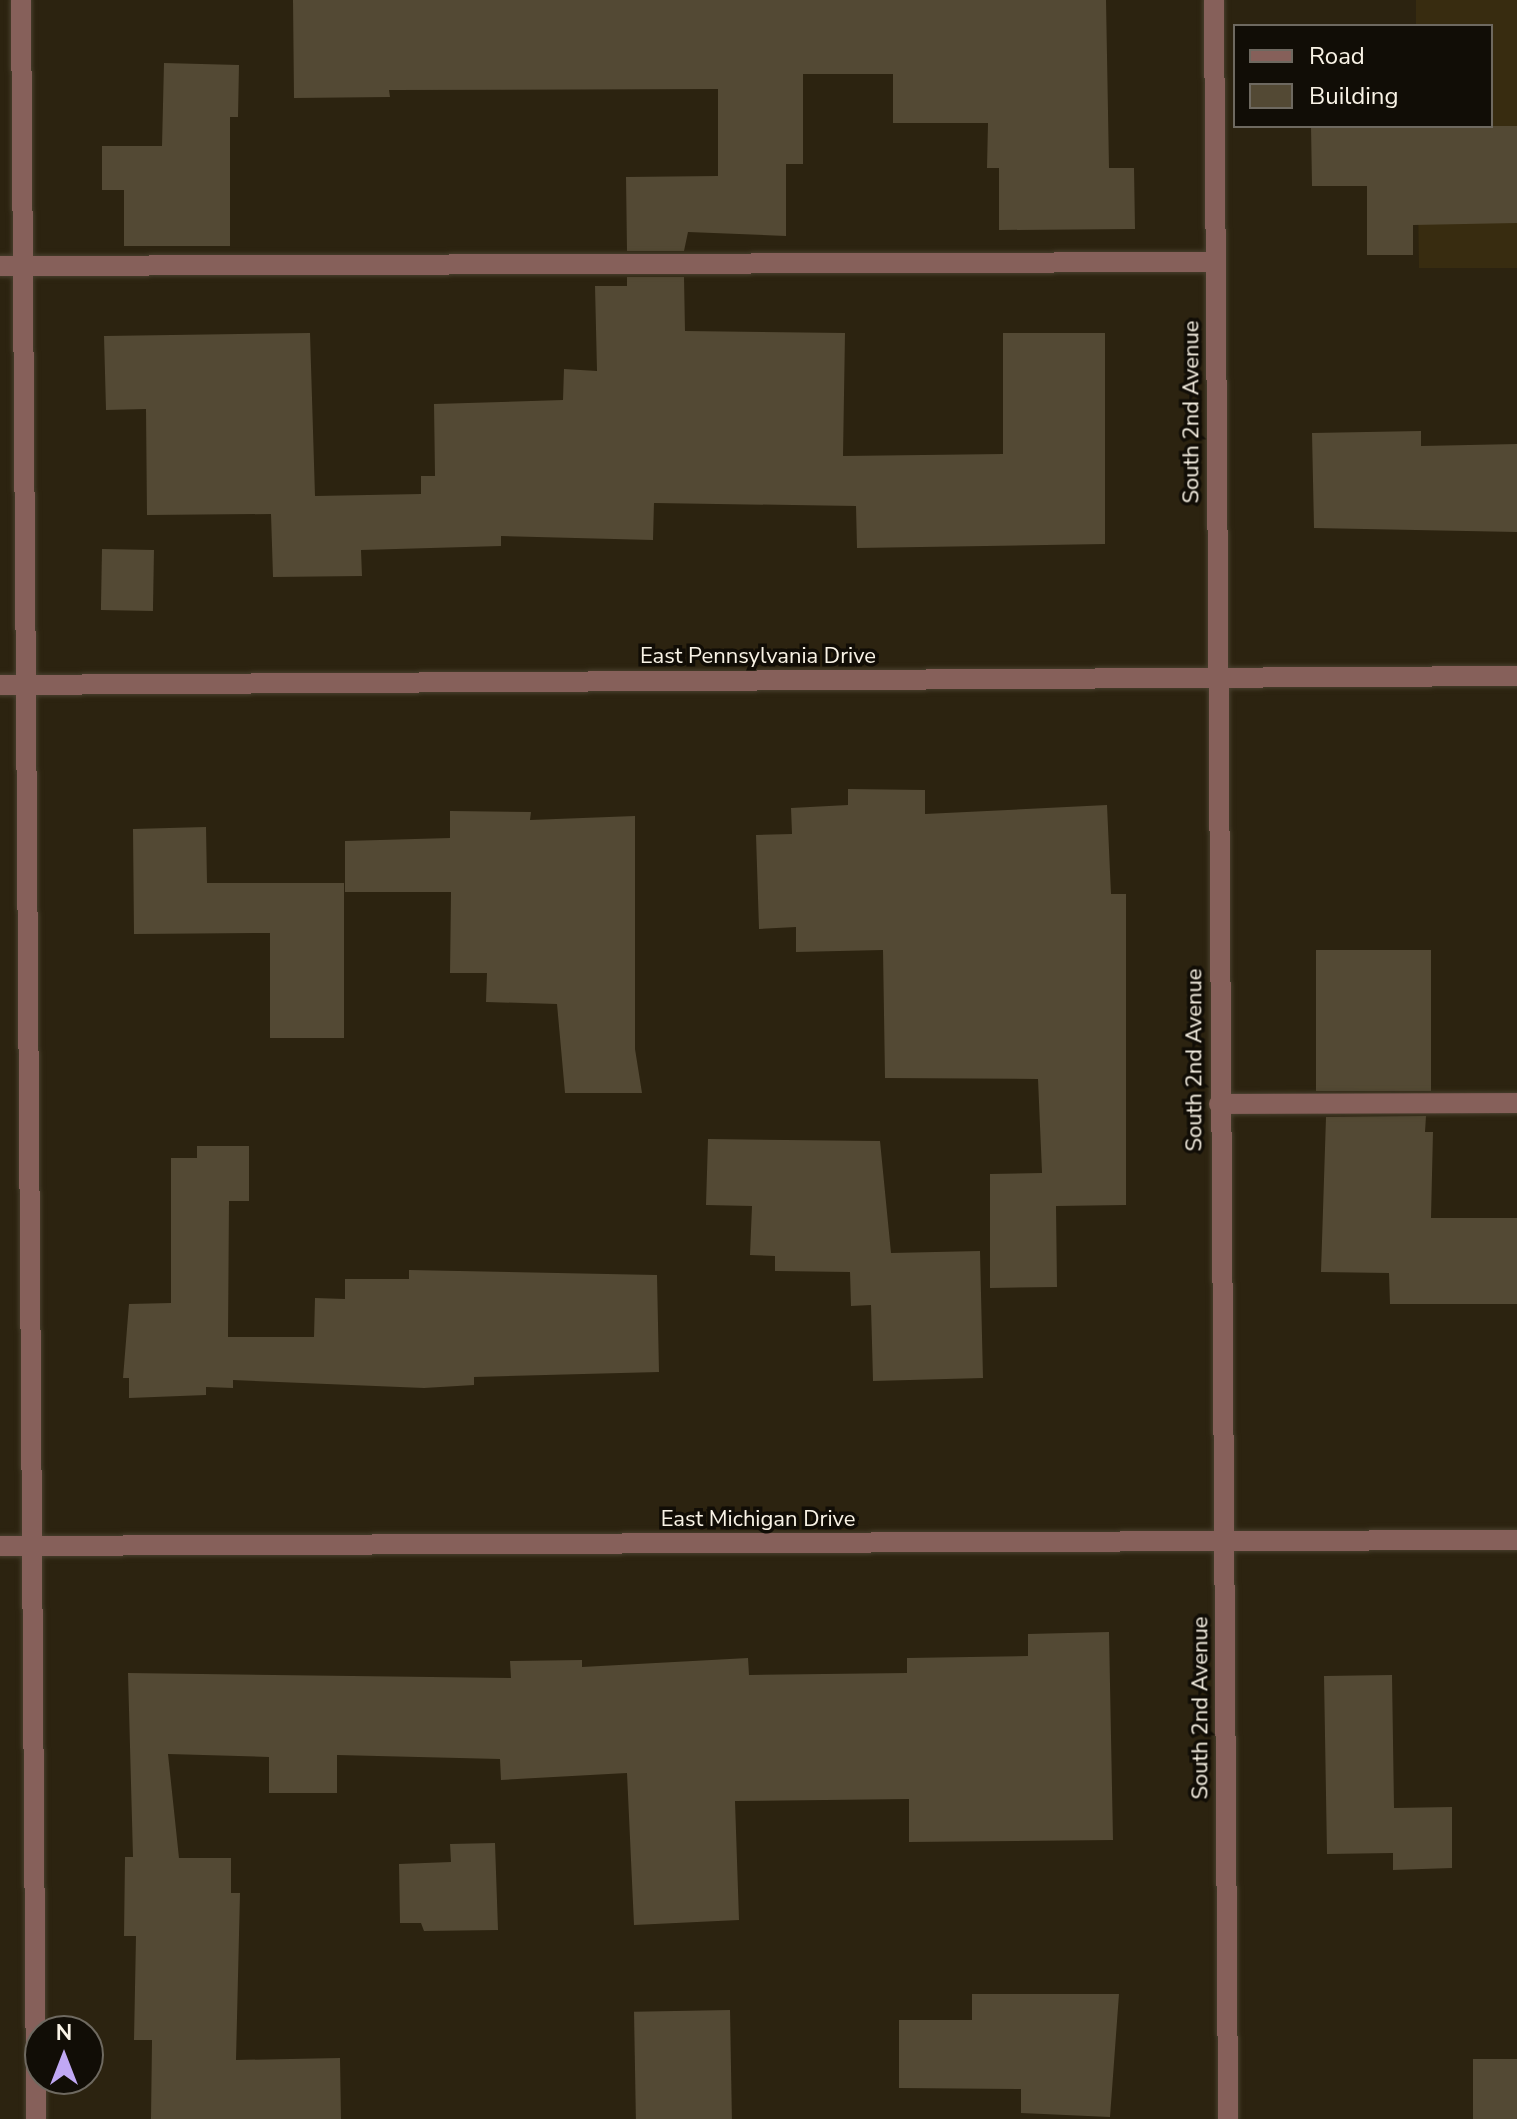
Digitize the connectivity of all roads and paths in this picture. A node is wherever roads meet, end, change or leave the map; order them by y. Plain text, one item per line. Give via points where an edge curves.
1 (21, 0) edge
2 (1214, 0) edge
3 (1215, 262) junction
4 (0, 266) edge
5 (23, 266) junction
6 (1517, 676) edge
7 (1218, 678) junction
8 (0, 685) edge
9 (26, 685) junction
10 (1517, 1103) edge
11 (1219, 1104) junction
12 (1517, 1540) edge
13 (1223, 1541) junction
14 (0, 1546) edge
15 (32, 1546) junction
16 (36, 2119) edge
17 (1228, 2119) edge

1 - 5 street
2 - 3 street, South 2nd Avenue
3 - 5 street
3 - 7 street, South 2nd Avenue
4 - 5 street
5 - 9 street
6 - 7 street, East Pennsylvania Drive
7 - 9 street, East Pennsylvania Drive
7 - 11 street, South 2nd Avenue
8 - 9 street, East Pennsylvania Drive
9 - 15 street
10 - 11 street
11 - 13 street, South 2nd Avenue
12 - 13 street, East Michigan Drive
13 - 15 street, East Michigan Drive
13 - 17 street, South 2nd Avenue
14 - 15 street, East Michigan Drive
15 - 16 street

